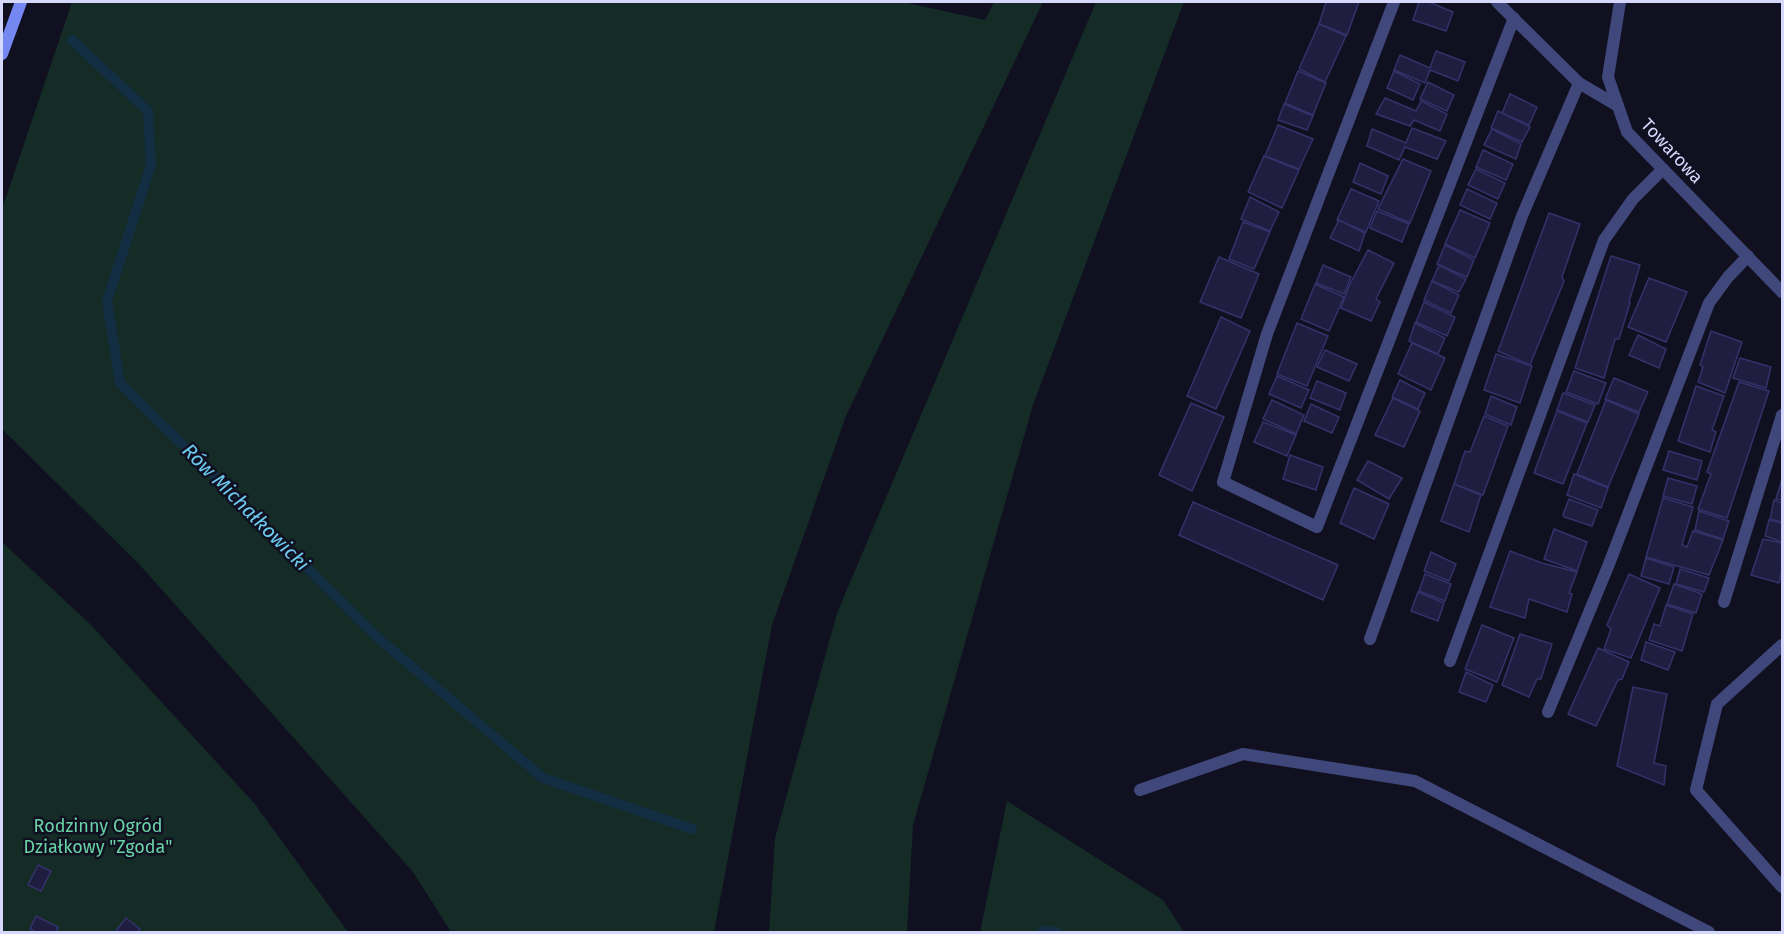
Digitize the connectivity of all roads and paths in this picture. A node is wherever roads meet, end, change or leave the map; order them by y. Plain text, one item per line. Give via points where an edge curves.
1 (21, 2) edge
2 (1394, 2) edge
3 (1497, 2) edge
4 (1620, 2) edge
5 (1514, 18) junction
6 (2, 54) edge
7 (1579, 83) junction
8 (1618, 106) junction
9 (1663, 169) junction
10 (1748, 256) junction
11 (1782, 292) edge
12 (1782, 415) edge
13 (1724, 602) dead end
14 (1370, 639) dead end
15 (1782, 645) edge
16 (1450, 661) dead end
17 (1548, 712) dead end
18 (1140, 790) dead end
19 (1782, 887) edge
20 (1709, 933) edge

1 - 6 main road
2 - 5 street via 1267,334 1223,482 1317,527
3 - 5 street
4 - 8 street, Towarowa via 1608,77
5 - 7 street
7 - 8 street
7 - 14 street via 1522,216
8 - 9 street, Towarowa via 1627,132
9 - 10 street, Towarowa
9 - 16 street via 1633,200 1604,240
10 - 11 street, Towarowa
10 - 17 street via 1709,303
12 - 13 street
15 - 19 street via 1718,704 1696,790
18 - 20 street via 1243,754 1415,781

